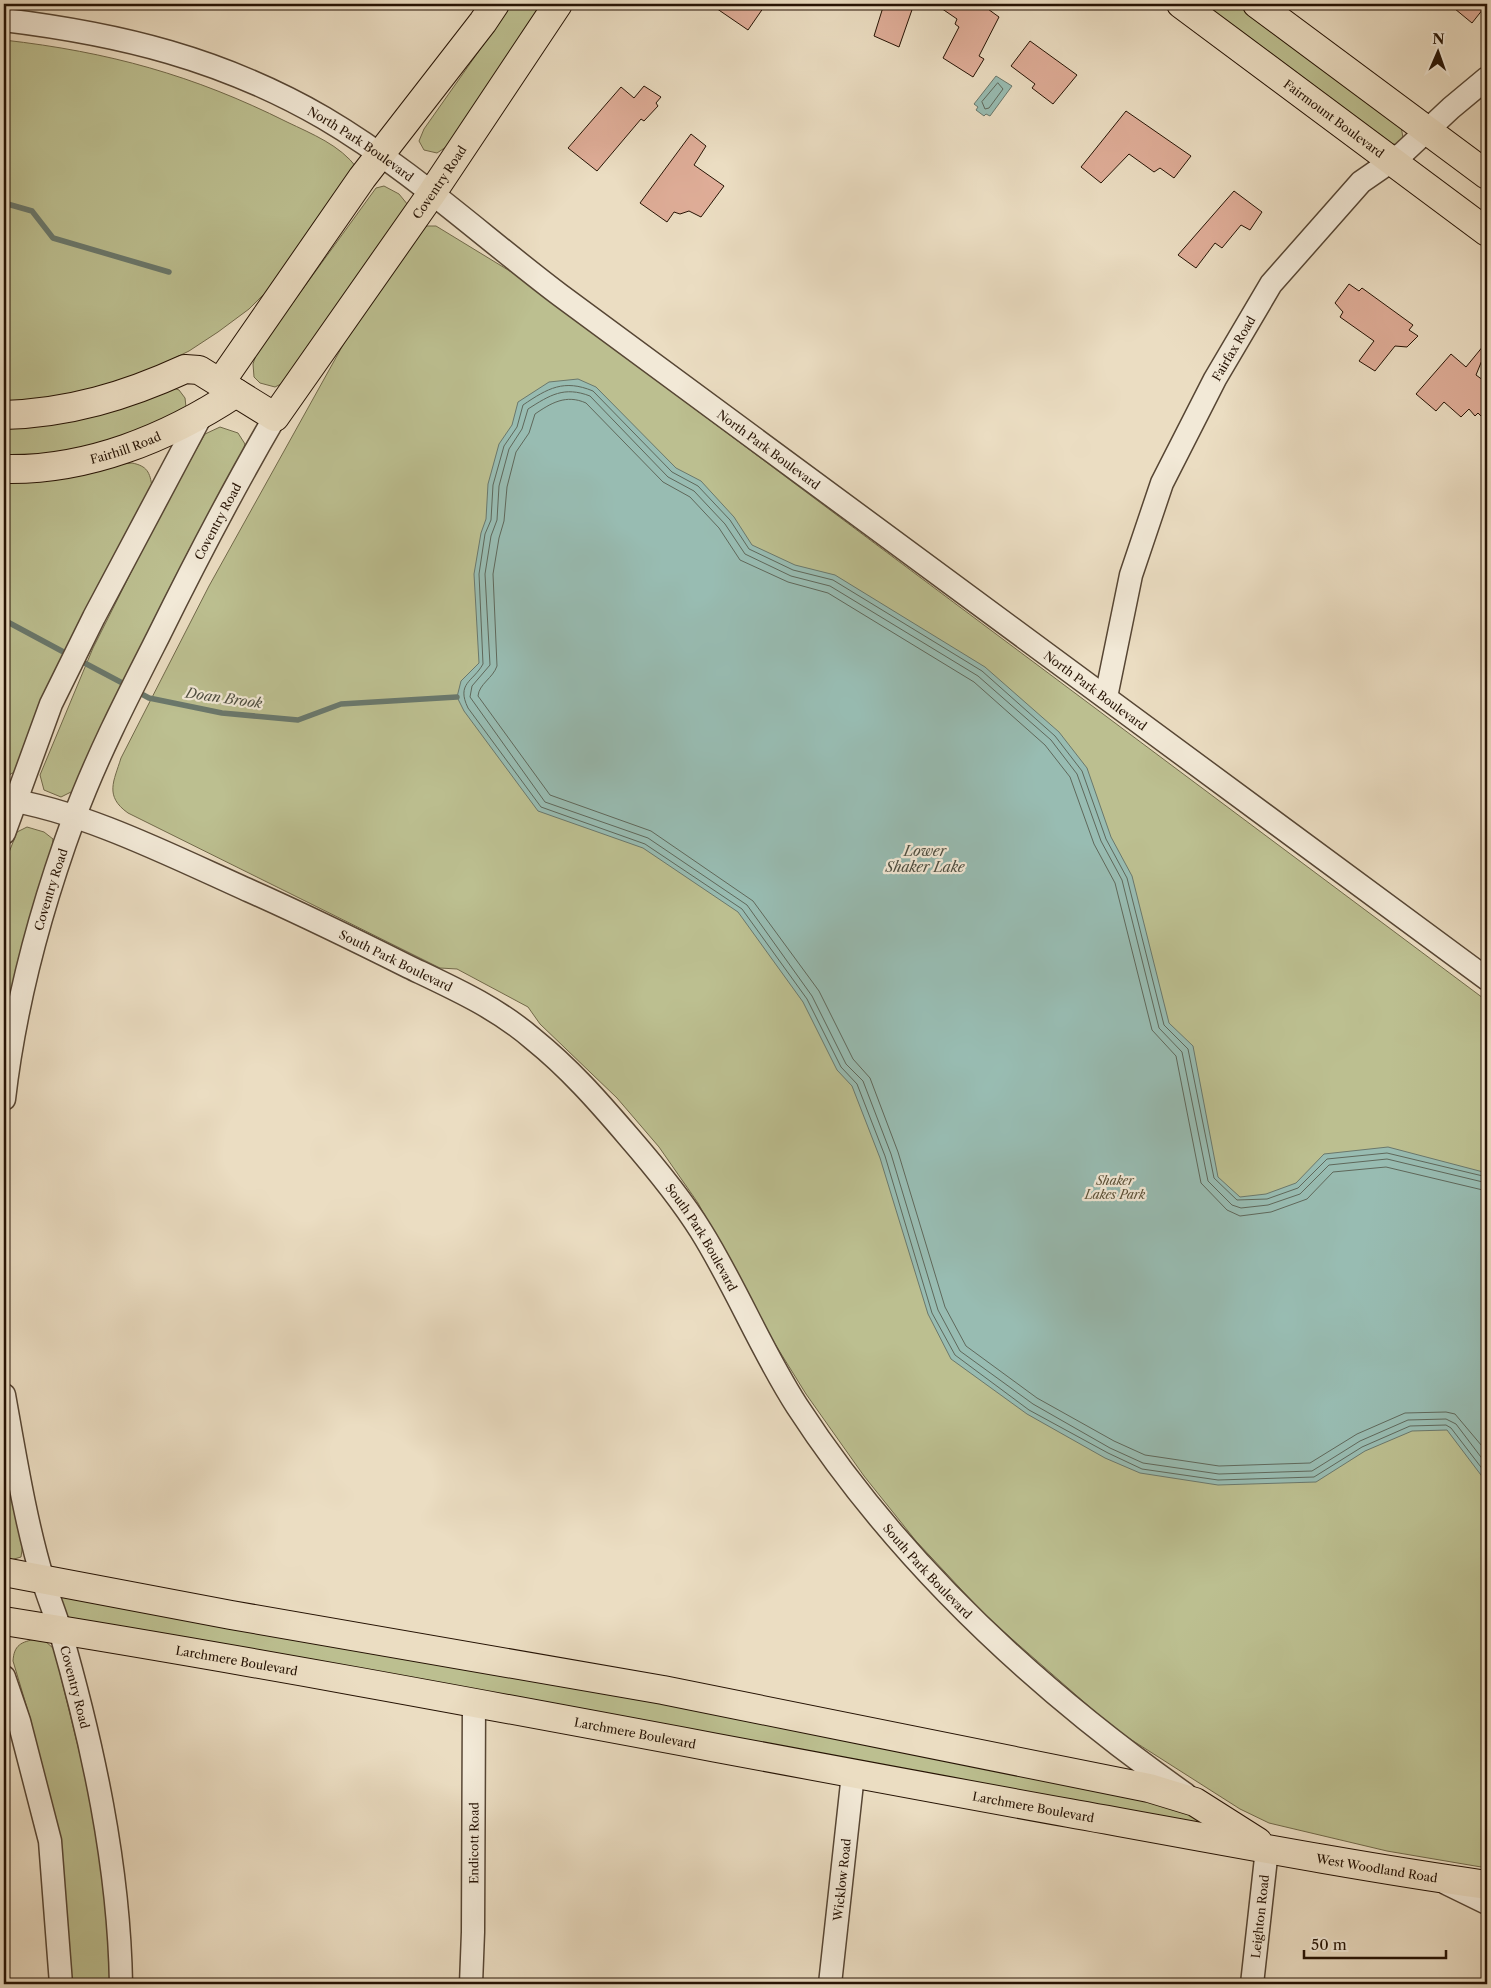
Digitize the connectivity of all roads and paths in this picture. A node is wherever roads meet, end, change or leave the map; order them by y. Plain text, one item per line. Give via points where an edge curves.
1 (495, 4) edge
2 (558, 4) edge
3 (1181, 4) edge
4 (1256, 4) edge
5 (4, 20) edge
6 (1487, 78) edge
7 (1427, 131) junction
8 (380, 156) junction
9 (1392, 160) junction
10 (1487, 175) edge
11 (432, 193) junction
12 (1487, 232) edge
13 (228, 388) junction
14 (4, 415) edge
15 (276, 417) junction
16 (199, 418) junction
17 (4, 468) edge
18 (1106, 697) junction
19 (9, 800) edge
20 (74, 817) junction
21 (4, 833) edge
22 (1487, 979) edge
23 (4, 1099) edge
24 (4, 1395) edge
25 (4, 1572) edge
26 (43, 1580) junction
27 (4, 1621) edge
28 (60, 1630) junction
29 (4, 1677) edge
30 (474, 1701) junction
31 (1046, 1768) junction
32 (853, 1774) junction
33 (1195, 1802) junction
34 (1042, 1808) junction
35 (1267, 1848) junction
36 (1437, 1878) junction
37 (1487, 1885) edge
38 (1487, 1903) edge
39 (61, 1984) edge
40 (121, 1984) edge
41 (471, 1984) edge
42 (830, 1984) edge
43 (1252, 1984) edge

1 - 8 main road
2 - 11 main road, Coventry Road
3 - 9 main road, Fairmount Boulevard
4 - 7 main road
5 - 8 street, North Park Boulevard via 98,33 179,53 233,73 281,96 323,118
6 - 7 street, Fairfax Road
7 - 9 street, Fairfax Road
7 - 10 main road
8 - 11 street, North Park Boulevard
8 - 13 main road via 283,290
9 - 12 main road, Fairmount Boulevard
9 - 18 street, Fairfax Road via 1362,182 1271,284 1215,379 1162,483 1134,566
11 - 15 main road, Coventry Road
11 - 18 street, North Park Boulevard via 560,295
13 - 14 main road via 199,370 185,369 83,406 41,414
13 - 15 main road
13 - 16 main road, Fairhill Road
15 - 20 street, Coventry Road via 205,543 117,719
16 - 17 main road, Fairhill Road via 133,447 45,467
16 - 19 street via 94,617
18 - 22 street, North Park Boulevard
19 - 20 street, South Park Boulevard
19 - 21 street
20 - 23 street, Coventry Road via 33,949
20 - 33 street, South Park Boulevard via 172,856 370,948 486,1005 531,1036 584,1084 664,1178 701,1231 796,1404 858,1493 942,1587 1039,1681 1118,1747
24 - 26 street, Coventry Road
25 - 26 main road
26 - 28 street, Coventry Road
26 - 31 main road via 663,1690
27 - 28 main road, Larchmere Boulevard
28 - 30 main road, Larchmere Boulevard
28 - 40 street, Coventry Road via 91,1750 107,1834 120,1932
29 - 39 street via 19,1721 50,1841
30 - 32 main road, Larchmere Boulevard
30 - 41 street, Endicott Road
31 - 33 main road via 1149,1788
31 - 34 main road
32 - 34 main road, Larchmere Boulevard
32 - 42 street, Wicklow Road
33 - 35 main road, South Park Boulevard
34 - 35 main road, Larchmere Boulevard
35 - 36 main road, West Woodland Road
35 - 43 street, Leighton Road
36 - 37 main road, West Woodland Road
36 - 38 street

